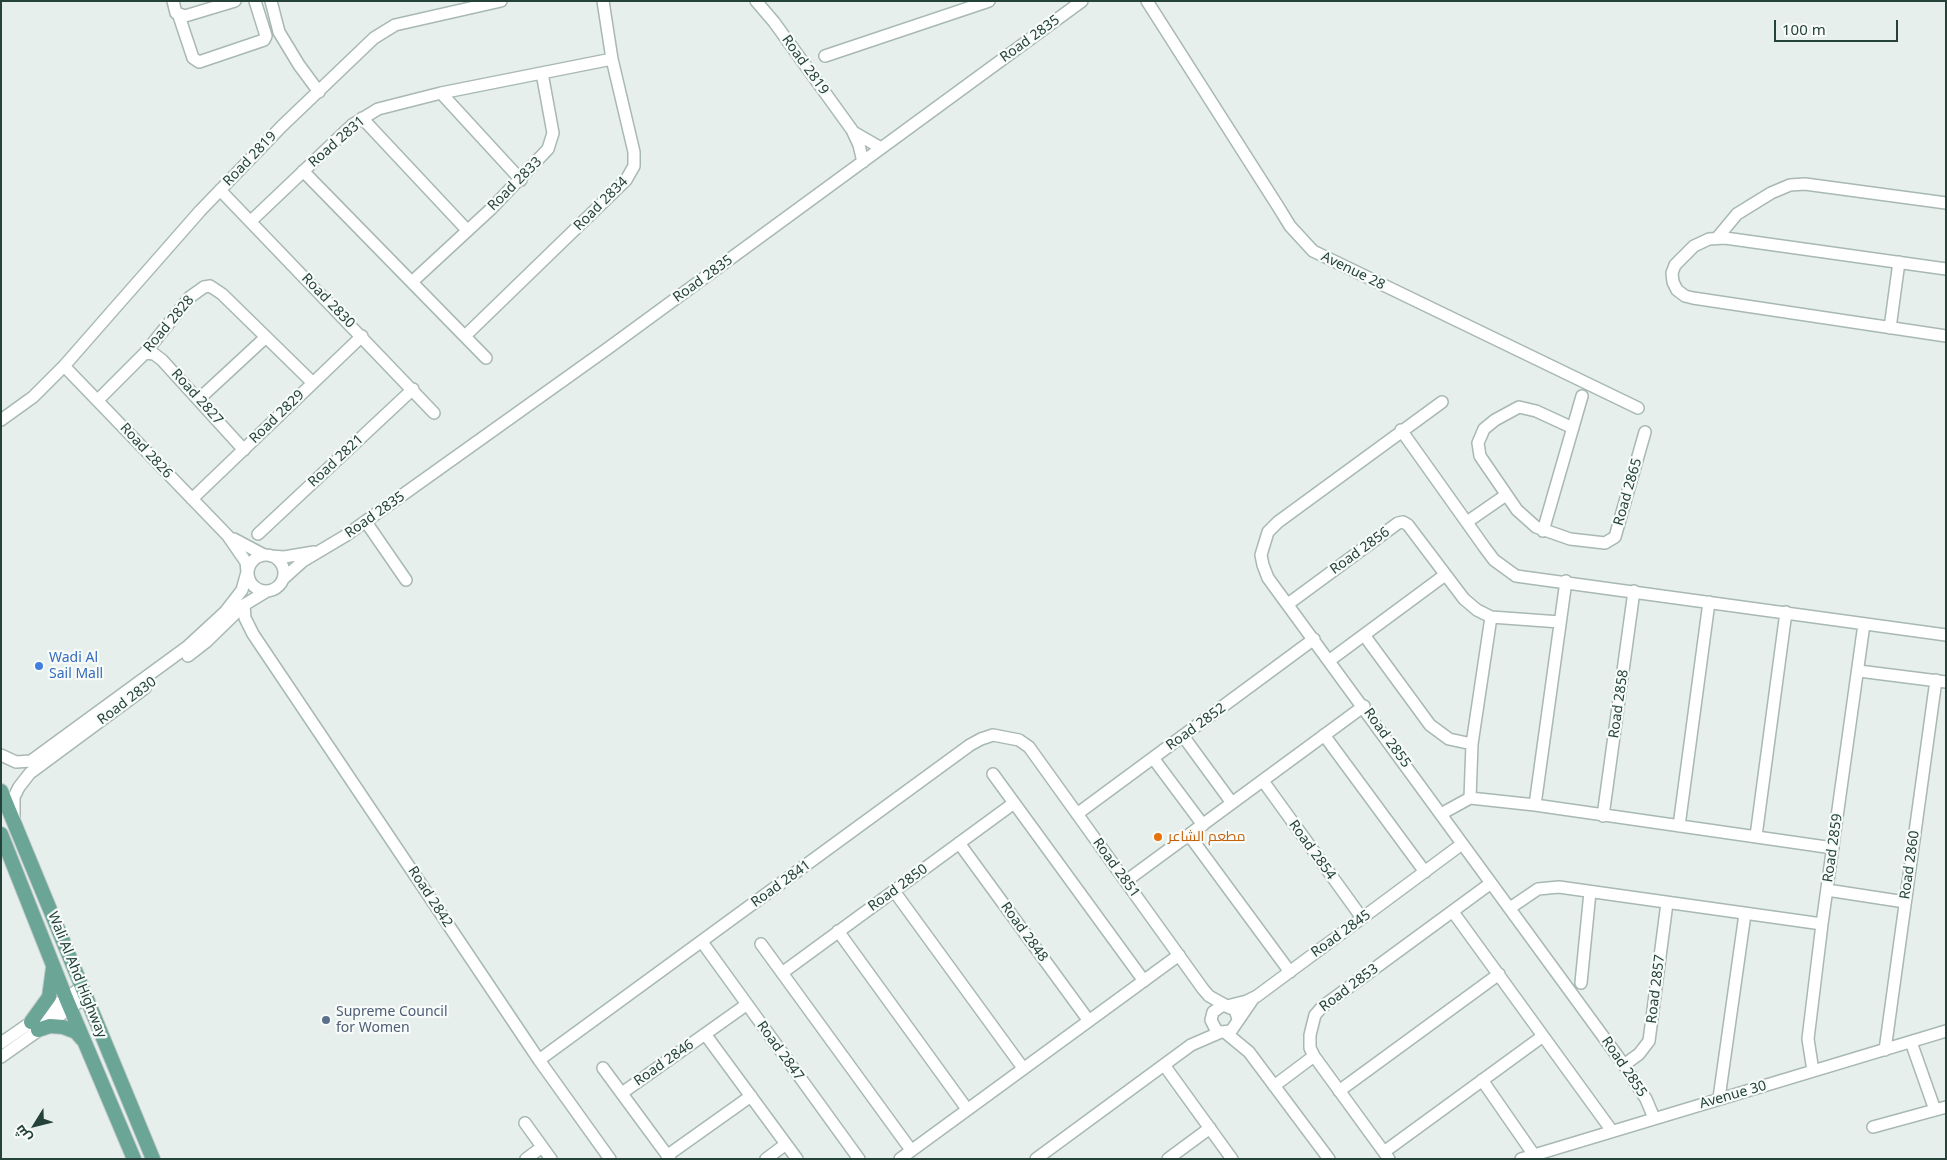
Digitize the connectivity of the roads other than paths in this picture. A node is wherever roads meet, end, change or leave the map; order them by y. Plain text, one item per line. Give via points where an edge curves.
1 (173, 1) edge
2 (235, 1) edge
3 (255, 1) edge
4 (271, 1) edge
5 (502, 1) edge
6 (603, 1) edge
7 (756, 1) edge
8 (989, 1) edge
9 (1082, 1) edge
10 (1147, 1) edge
11 (179, 16) junction
12 (825, 56) dead end
13 (612, 59) junction
14 (542, 73) junction
15 (319, 92) junction
16 (441, 93) junction
17 (362, 118) junction
18 (852, 130) junction
19 (881, 148) junction
20 (863, 162) junction
21 (303, 171) junction
22 (521, 180) junction
23 (220, 190) junction
24 (1946, 203) edge
25 (250, 221) junction
26 (467, 230) junction
27 (1716, 238) junction
28 (1899, 262) junction
29 (1946, 268) edge
30 (413, 281) junction
31 (1890, 328) junction
32 (362, 336) junction
33 (465, 336) junction
34 (1946, 336) edge
35 (266, 337) junction
36 (145, 353) junction
37 (486, 358) dead end
38 (64, 366) junction
39 (313, 382) junction
40 (43, 386) junction
41 (414, 389) junction
42 (1582, 396) dead end
43 (199, 399) junction
44 (98, 400) junction
45 (1442, 402) dead end
46 (1638, 408) dead end
47 (1, 410) edge
48 (434, 413) dead end
49 (1, 420) edge
50 (1573, 428) junction
51 (1401, 430) junction
52 (1646, 432) dead end
53 (244, 450) junction
54 (1506, 495) junction
55 (192, 499) junction
56 (366, 522) junction
57 (1467, 522) junction
58 (1543, 531) junction
59 (258, 534) dead end
60 (228, 536) junction
61 (321, 551) junction
62 (267, 555) junction
63 (247, 572) junction
64 (1445, 575) junction
65 (283, 579) junction
66 (406, 580) dead end
67 (1566, 581) junction
68 (1634, 591) junction
69 (267, 592) junction
70 (1709, 602) junction
71 (1288, 604) junction
72 (244, 605) junction
73 (1786, 612) junction
74 (228, 616) junction
75 (1491, 617) junction
76 (1560, 622) junction
77 (1864, 624) junction
78 (253, 634) junction
79 (1946, 634) edge
80 (1364, 635) junction
81 (1314, 639) junction
82 (1330, 660) junction
83 (1859, 671) junction
84 (1941, 681) edge
85 (1364, 706) junction
86 (1324, 735) junction
87 (1183, 736) junction
88 (1472, 744) junction
89 (1029, 747) joint
90 (1, 755) edge
91 (1153, 758) junction
92 (993, 774) dead end
93 (1263, 781) junction
94 (1, 791) edge
95 (1470, 798) junction
96 (1014, 803) junction
97 (1232, 803) junction
98 (1535, 805) junction
99 (1078, 814) junction
100 (1442, 814) junction
101 (1603, 816) junction
102 (1202, 825) junction
103 (15, 826) junction
104 (1678, 826) junction
105 (1, 834) edge
106 (1188, 835) junction
107 (1756, 836) junction
108 (959, 843) junction
109 (1462, 844) junction
110 (1833, 848) junction
111 (1425, 872) junction
112 (1126, 881) junction
113 (1491, 883) junction
114 (1827, 890) junction
115 (894, 891) junction
116 (1590, 892) junction
117 (1905, 902) junction
118 (1667, 903) junction
119 (1510, 908) junction
120 (1453, 912) junction
121 (1745, 914) junction
122 (1362, 918) junction
123 (1822, 924) junction
124 (838, 931) junction
125 (702, 942) junction
126 (760, 944) dead end
127 (1179, 955) junction
128 (53, 965) junction
129 (1290, 972) junction
130 (782, 973) junction
131 (1499, 974) junction
132 (1144, 981) junction
133 (1581, 983) dead end
134 (1203, 988) junction
135 (84, 992) junction
136 (1256, 996) junction
137 (68, 1003) junction
138 (746, 1005) junction
139 (1228, 1006) junction
140 (1211, 1018) junction
141 (1088, 1021) junction
142 (1238, 1021) junction
143 (34, 1026) junction
144 (1946, 1031) edge
145 (1223, 1033) junction
146 (705, 1034) junction
147 (1543, 1036) junction
148 (85, 1042) junction
149 (1911, 1042) junction
150 (1, 1043) edge
151 (1191, 1045) junction
152 (1885, 1050) junction
153 (1249, 1052) junction
154 (1314, 1056) junction
155 (1, 1057) edge
156 (539, 1060) junction
157 (1164, 1065) junction
158 (1624, 1065) junction
159 (603, 1068) dead end
160 (1023, 1068) junction
161 (1813, 1072) junction
162 (1482, 1080) junction
163 (1274, 1086) junction
164 (1339, 1091) junction
165 (622, 1093) junction
166 (751, 1096) junction
167 (1719, 1098) junction
168 (967, 1109) junction
169 (1940, 1109) edge
170 (1654, 1118) junction
171 (525, 1123) dead end
172 (1873, 1127) dead end
173 (1210, 1128) junction
174 (1612, 1131) junction
175 (786, 1144) junction
176 (542, 1147) junction
177 (1049, 1149) junction
178 (911, 1150) junction
179 (1386, 1155) edge
180 (1534, 1155) junction
181 (669, 1157) edge
182 (134, 1159) edge
183 (153, 1159) edge
184 (526, 1159) edge
185 (551, 1159) edge
186 (610, 1159) edge
187 (766, 1159) edge
188 (797, 1159) edge
189 (859, 1159) edge
190 (900, 1159) edge
191 (1036, 1159) edge
192 (1056, 1159) edge
193 (1168, 1159) edge
194 (1232, 1159) edge
195 (1328, 1159) edge
196 (1521, 1159) edge

1 - 11 street
2 - 11 street
3 - 11 street via 266,36 264,40 199,62 193,58
4 - 15 street via 279,32
5 - 15 street, Road 2819 via 395,25 374,38
6 - 13 street, Road 2834
7 - 18 street, Road 2819
8 - 12 street
9 - 19 street, Road 2835
10 - 46 street, Avenue 28 via 1278,208 1313,251
13 - 14 street, Road 2831
13 - 33 street, Road 2834 via 634,152 631,173
14 - 16 street, Road 2831
14 - 22 street, Road 2833 via 552,126 551,141 543,156
15 - 23 street, Road 2819
16 - 17 street, Road 2831 via 378,109
16 - 22 street
17 - 21 street, Road 2831
17 - 26 street
18 - 19 street, Road 2819
18 - 20 street, Road 2819
19 - 20 street, Road 2835
20 - 56 street, Road 2835
21 - 25 street, Road 2831
21 - 30 street
22 - 26 street, Road 2833
23 - 25 street, Road 2830
23 - 38 street, Road 2819
24 - 27 street via 1805,184 1790,185 1737,214
25 - 32 street, Road 2830
26 - 30 street, Road 2833
27 - 28 street
27 - 31 street via 1694,246 1675,265 1673,282 1684,296
28 - 29 street
28 - 31 street
30 - 33 street
31 - 34 street
32 - 39 street, Road 2829
32 - 41 street, Road 2830
33 - 37 street
35 - 36 street, Road 2828 via 210,286 190,297
35 - 39 street, Road 2828
35 - 43 street
36 - 43 street, Road 2827 via 154,354 162,360
36 - 44 street, Road 2828
38 - 40 street, Road 2819
38 - 44 street, Road 2826
39 - 53 street, Road 2829
40 - 47 street, Road 2819
40 - 49 street, Road 2819
41 - 48 street, Road 2830
41 - 59 street, Road 2821
42 - 50 street
43 - 53 street, Road 2827
44 - 55 street, Road 2826
45 - 51 street, Road 2855
50 - 54 street, Road 2865 via 1519,407 1484,428 1478,444 1480,456
50 - 58 street
51 - 57 street
51 - 71 street, Road 2855 via 1268,532 1261,555 1263,565 1268,578
52 - 58 street, Road 2865 via 1615,538 1611,542 1570,540
53 - 55 street, Road 2829
54 - 57 street
54 - 58 street, Road 2865 via 1522,516
55 - 60 street, Road 2826
56 - 61 street, Road 2835
56 - 66 street
57 - 67 street via 1494,560 1516,576
60 - 62 street, Road 2826
60 - 63 street, Road 2826 via 246,562
61 - 62 street, Road 2835 via 284,558
61 - 65 street, Road 2835
62 - 63 street via 254,559
62 - 65 street via 282,564
63 - 69 street via 253,586
63 - 74 street, Road 2830 via 242,590
64 - 71 street, Road 2856 via 1408,524 1403,522
64 - 75 street, Road 2856 via 1464,599
64 - 80 street
65 - 69 street via 277,588
67 - 68 street
67 - 76 street
68 - 70 street
68 - 101 street, Road 2858
69 - 72 street, Road 2830
70 - 73 street
70 - 104 street
71 - 81 street, Road 2855
72 - 74 street, Road 2830
72 - 78 street, Road 2842 via 245,618
73 - 77 street
73 - 107 street
74 - 78 street, Road 2842
74 - 90 street, Road 2830 via 31,761 16,762
74 - 103 street, Road 2830 via 206,642 30,773 14,797
75 - 76 street, Road 2856
75 - 88 street
76 - 98 street
77 - 79 street
77 - 83 street, Road 2859
78 - 156 street, Road 2842
80 - 82 street
80 - 88 street via 1430,725 1449,739
81 - 82 street, Road 2855
81 - 87 street, Road 2852
82 - 85 street, Road 2855
83 - 84 street
83 - 110 street, Road 2859
84 - 117 street, Road 2860
85 - 86 street
85 - 100 street, Road 2855
86 - 93 street
86 - 111 street
87 - 91 street, Road 2852
87 - 97 street
88 - 95 street
89 - 99 street, Road 2851
89 - 125 street, Road 2841 via 1006,736 993,735 975,742
91 - 99 street, Road 2852
91 - 102 street
92 - 96 street
93 - 97 street
93 - 122 street, Road 2854
94 - 103 main road, Wali Al Ahd Highway
95 - 98 street
95 - 100 street
96 - 108 street, Road 2850
96 - 132 street
97 - 102 street
98 - 101 street
99 - 112 street, Road 2851
100 - 109 street, Road 2855
101 - 104 street
102 - 106 street
103 - 135 main road, Wali Al Ahd Highway
104 - 107 street
105 - 128 main road, Wali Al Ahd Highway
106 - 112 street
106 - 129 street
107 - 110 street
108 - 115 street, Road 2850
108 - 141 street, Road 2848
109 - 111 street, Road 2845
109 - 113 street, Road 2855
110 - 114 street, Road 2859
111 - 122 street, Road 2845
112 - 127 street, Road 2851
113 - 119 street, Road 2855
113 - 120 street, Road 2853
114 - 117 street
114 - 123 street, Road 2859
115 - 124 street, Road 2850
115 - 160 street
116 - 118 street
116 - 119 street via 1543,888
116 - 133 street
117 - 152 street, Road 2860
118 - 121 street
118 - 158 street, Road 2857 via 1649,1041
119 - 158 street, Road 2855
120 - 131 street
120 - 154 street, Road 2853 via 1318,1011 1311,1026 1310,1048
121 - 123 street
121 - 167 street
122 - 129 street, Road 2845
123 - 161 street, Road 2859 via 1808,1039
124 - 130 street, Road 2850
124 - 168 street
125 - 138 street, Road 2847
125 - 156 street, Road 2841
126 - 130 street
127 - 132 street
127 - 134 street, Road 2851
128 - 137 main road, Wali Al Ahd Highway
128 - 143 main road via 49,997
129 - 136 street, Road 2845
130 - 178 street
131 - 147 street
131 - 164 street
132 - 141 street
134 - 139 street, Road 2851 via 1209,996
134 - 140 street, Road 2851
135 - 137 street
135 - 183 main road, Wali Al Ahd Highway
136 - 139 street, Road 2845
136 - 142 street, Road 2845
137 - 143 street
137 - 148 main road, Wali Al Ahd Highway
138 - 146 street, Road 2846
138 - 189 street, Road 2847
139 - 140 street via 1219,1006
139 - 142 street via 1235,1010
140 - 145 street via 1212,1026
140 - 151 street
141 - 160 street
142 - 145 street via 1231,1031
142 - 153 street
143 - 148 main road via 64,1026
143 - 150 street
143 - 155 street
144 - 149 street, Avenue 30
145 - 151 street
145 - 153 street
146 - 165 street, Road 2846
146 - 166 street, Road 2846
147 - 162 street, Road 2853
147 - 174 street
148 - 182 main road, Wali Al Ahd Highway
149 - 152 street, Avenue 30
149 - 169 street
151 - 157 street
152 - 161 street, Avenue 30
153 - 163 street
154 - 163 street
154 - 164 street, Road 2853
156 - 186 street, Road 2842
157 - 173 street
157 - 177 street
158 - 170 street, Road 2855
159 - 165 street
160 - 168 street
161 - 167 street, Avenue 30
162 - 179 street, Road 2853
162 - 180 street
163 - 195 street
164 - 179 street, Road 2853
165 - 181 street
166 - 175 street, Road 2846
166 - 181 street
167 - 170 street, Avenue 30
168 - 178 street
169 - 172 street
170 - 174 street, Avenue 30
171 - 176 street
173 - 193 street
173 - 194 street
174 - 180 street, Avenue 30
175 - 187 street
175 - 188 street, Road 2846
176 - 184 street
176 - 185 street
177 - 191 street
177 - 192 street
178 - 190 street
180 - 196 street, Avenue 30

